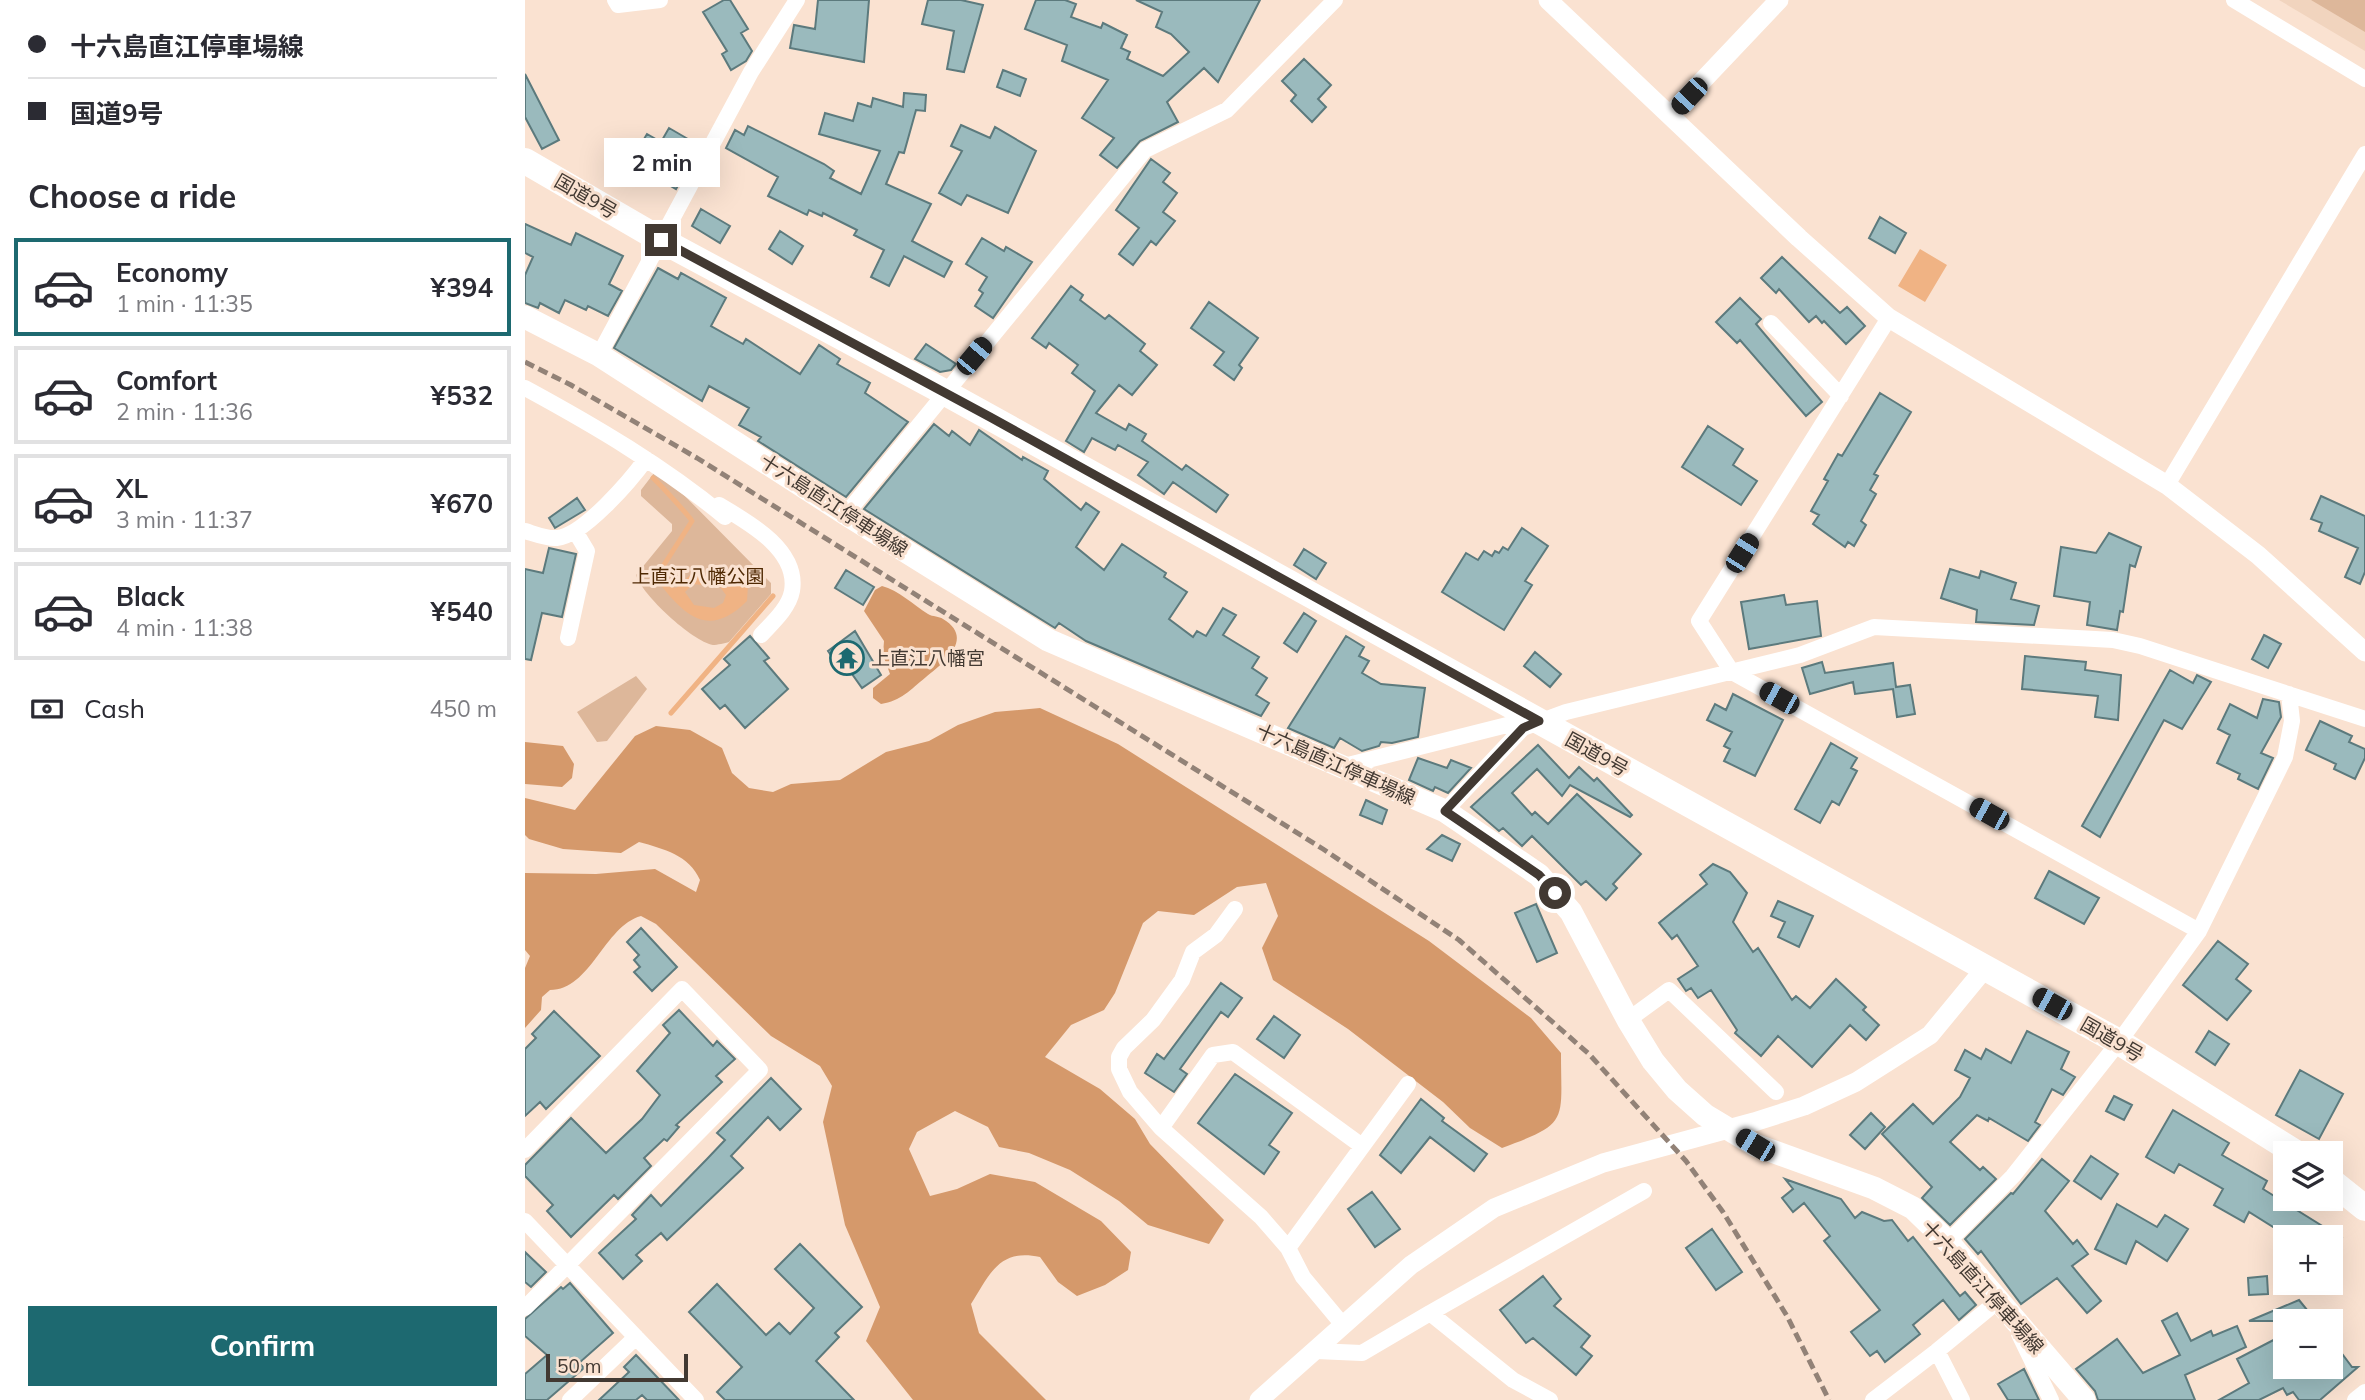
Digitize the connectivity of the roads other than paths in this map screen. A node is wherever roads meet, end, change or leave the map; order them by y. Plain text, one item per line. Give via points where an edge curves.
1 (615, 0) edge
2 (660, 0) edge
3 (797, 0) edge
4 (1335, 0) edge
5 (1548, 0) edge
6 (1779, 0) edge
7 (2234, 0) edge
8 (2365, 79) edge
9 (1670, 115) junction
10 (2365, 154) edge
11 (525, 161) edge
12 (661, 240) junction
13 (525, 317) edge
14 (1889, 318) junction
15 (1771, 323) dead end
16 (599, 355) junction
17 (525, 388) edge
18 (944, 392) junction
19 (1841, 396) junction
20 (646, 459) junction
21 (684, 483) junction
22 (2167, 485) junction
23 (846, 514) junction
24 (725, 516) dead end
25 (525, 531) edge
26 (575, 531) junction
27 (761, 635) dead end
28 (568, 638) dead end
29 (2365, 652) edge
30 (1732, 672) junction
31 (2289, 694) junction
32 (2365, 719) edge
33 (1531, 725) junction
34 (1344, 766) junction
35 (1445, 811) junction
36 (1235, 909) dead end
37 (2199, 931) junction
38 (1986, 967) junction
39 (1628, 1020) junction
40 (2119, 1042) junction
41 (1408, 1084) dead end
42 (1776, 1092) dead end
43 (1161, 1128) junction
44 (2277, 1141) edge
45 (1362, 1146) junction
46 (525, 1150) edge
47 (1644, 1191) dead end
48 (2343, 1191) edge
49 (2365, 1208) edge
50 (525, 1222) edge
51 (1948, 1242) junction
52 (1288, 1248) junction
53 (567, 1265) junction
54 (1998, 1301) junction
55 (525, 1308) edge
56 (1430, 1313) junction
57 (2012, 1319) junction
58 (1343, 1325) junction
59 (636, 1337) junction
60 (1316, 1351) junction
61 (1937, 1351) junction
62 (2365, 1392) edge
63 (571, 1400) edge
64 (696, 1400) edge
65 (1259, 1400) edge
66 (1550, 1400) edge
67 (1873, 1400) edge
68 (1962, 1400) edge
69 (2051, 1400) edge
70 (2084, 1400) edge
71 (2355, 1400) edge

1 - 2 street via 618,5
3 - 12 street via 751,72
4 - 18 street via 1227,110 1145,150
5 - 9 street
6 - 9 street
7 - 8 street
9 - 14 street
10 - 22 street
11 - 12 highway, 国道9号
12 - 16 street
12 - 18 highway, 国道9号
13 - 16 main road, 十六島直江停車場線
14 - 19 street
14 - 22 street
15 - 19 street
16 - 23 main road, 十六島直江停車場線
17 - 20 street
18 - 23 street
18 - 33 highway, 国道9号
19 - 30 street via 1699,621
20 - 21 street
20 - 26 street
21 - 24 street
21 - 27 street via 779,547 789,566 792,590 785,608
22 - 29 street via 2258,555
23 - 34 main road, 十六島直江停車場線 via 1048,640
25 - 26 street via 555,539
26 - 28 street via 587,551
30 - 31 street via 1800,655 1874,627 1894,626 2113,640
30 - 33 street
30 - 37 street
31 - 32 street
31 - 37 street via 2292,721 2285,757
33 - 34 street via 1511,724
33 - 35 street
33 - 38 highway, 国道9号
34 - 35 main road, 十六島直江停車場線
35 - 39 main road, 十六島直江停車場線 via 1539,875 1571,912
36 - 43 street via 1216,934 1193,952 1182,980 1119,1056 1119,1069 1130,1091
37 - 40 street
38 - 40 highway, 国道9号
38 - 58 street via 1930,1035 1856,1082 1804,1106 1603,1163 1494,1208 1411,1265
39 - 42 street via 1669,990
39 - 51 main road, 十六島直江停車場線 via 1653,1061 1705,1115 1755,1145 1874,1188 1913,1208
40 - 44 highway, 国道9号
40 - 51 street via 2013,1177
41 - 45 street
43 - 45 street via 1213,1055 1233,1052
43 - 52 street via 1261,1217
45 - 52 street
46 - 53 street via 682,989 760,1070
47 - 56 street
48 - 49 highway
50 - 53 street
51 - 54 main road, 十六島直江停車場線
52 - 58 street via 1303,1277
53 - 55 street
53 - 59 street
54 - 57 main road, 十六島直江停車場線
54 - 61 street
56 - 60 street via 1362,1353
56 - 66 street via 1513,1380
57 - 69 street
57 - 70 main road, 十六島直江停車場線
58 - 60 street
59 - 63 street
59 - 64 street
60 - 65 street
61 - 67 street
61 - 68 street
62 - 71 street

